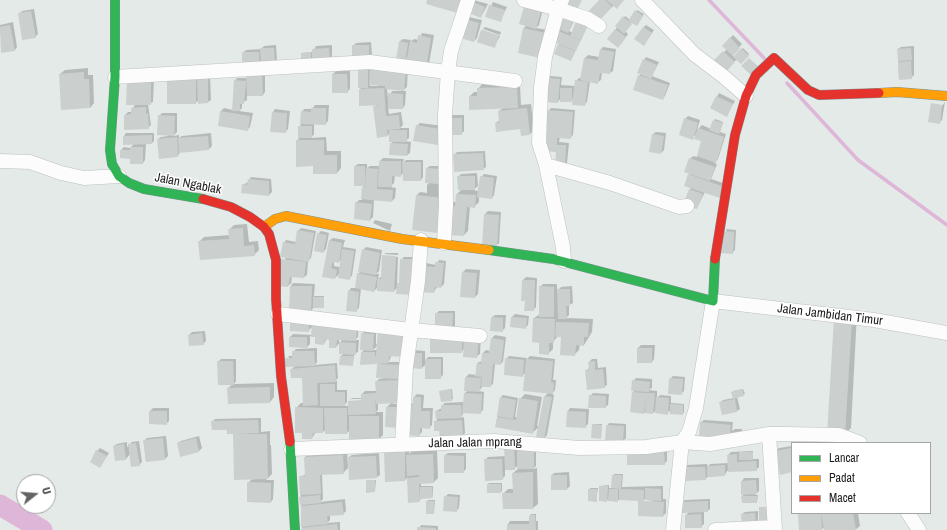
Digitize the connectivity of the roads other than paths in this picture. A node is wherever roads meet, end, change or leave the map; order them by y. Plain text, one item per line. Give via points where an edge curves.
1 (115, 0) edge
2 (468, 0) edge
3 (525, 0) edge
4 (642, 0) edge
5 (560, 4) edge
6 (599, 26) dead end
7 (448, 71) junction
8 (115, 77) junction
9 (515, 80) dead end
10 (746, 96) junction
11 (947, 96) edge
12 (0, 161) edge
13 (546, 165) junction
14 (119, 176) junction
15 (687, 206) dead end
16 (264, 227) junction
17 (421, 240) junction
18 (444, 244) junction
19 (564, 261) junction
20 (713, 301) junction
21 (278, 314) junction
22 (412, 330) junction
23 (947, 333) edge
24 (480, 336) dead end
25 (769, 434) junction
26 (682, 442) junction
27 (857, 442) edge
28 (402, 445) junction
29 (291, 449) junction
30 (909, 514) edge
31 (775, 528) edge
32 (295, 530) edge
33 (673, 530) edge
34 (715, 530) edge
35 (919, 530) edge

1 - 8 street
2 - 7 street via 451,51
3 - 5 street
4 - 10 street via 694,54
5 - 6 street
5 - 13 street via 545,57 541,88 539,143
7 - 8 street via 363,62
7 - 9 street
7 - 18 street via 445,114
8 - 14 street via 110,150 112,164
10 - 11 street via 756,76 769,61 776,60 808,90 819,95 897,92
10 - 20 street via 735,135 724,195 714,262
12 - 14 street via 30,162 84,178
13 - 15 street via 610,183 679,207
13 - 19 street
14 - 16 street, Jalan Ngablak via 144,189 190,196 231,207
16 - 17 street via 275,219 286,216 395,238
16 - 21 street via 269,234 276,260
17 - 18 street
17 - 22 street
18 - 19 street
19 - 20 street
20 - 23 street, Jalan Jambidan Timur via 874,320
20 - 26 street via 696,408 689,432
21 - 22 street
21 - 29 street via 281,376
22 - 24 street
22 - 28 street via 406,367
25 - 26 street, Jalan Jalan mprang via 710,444
25 - 27 street, Jalan Jalan mprang via 839,436
25 - 31 street
26 - 28 street, Jalan Jalan mprang via 646,447 601,448 494,441
26 - 33 street
28 - 29 street, Jalan Jalan mprang
29 - 32 street
30 - 35 street
31 - 34 street

